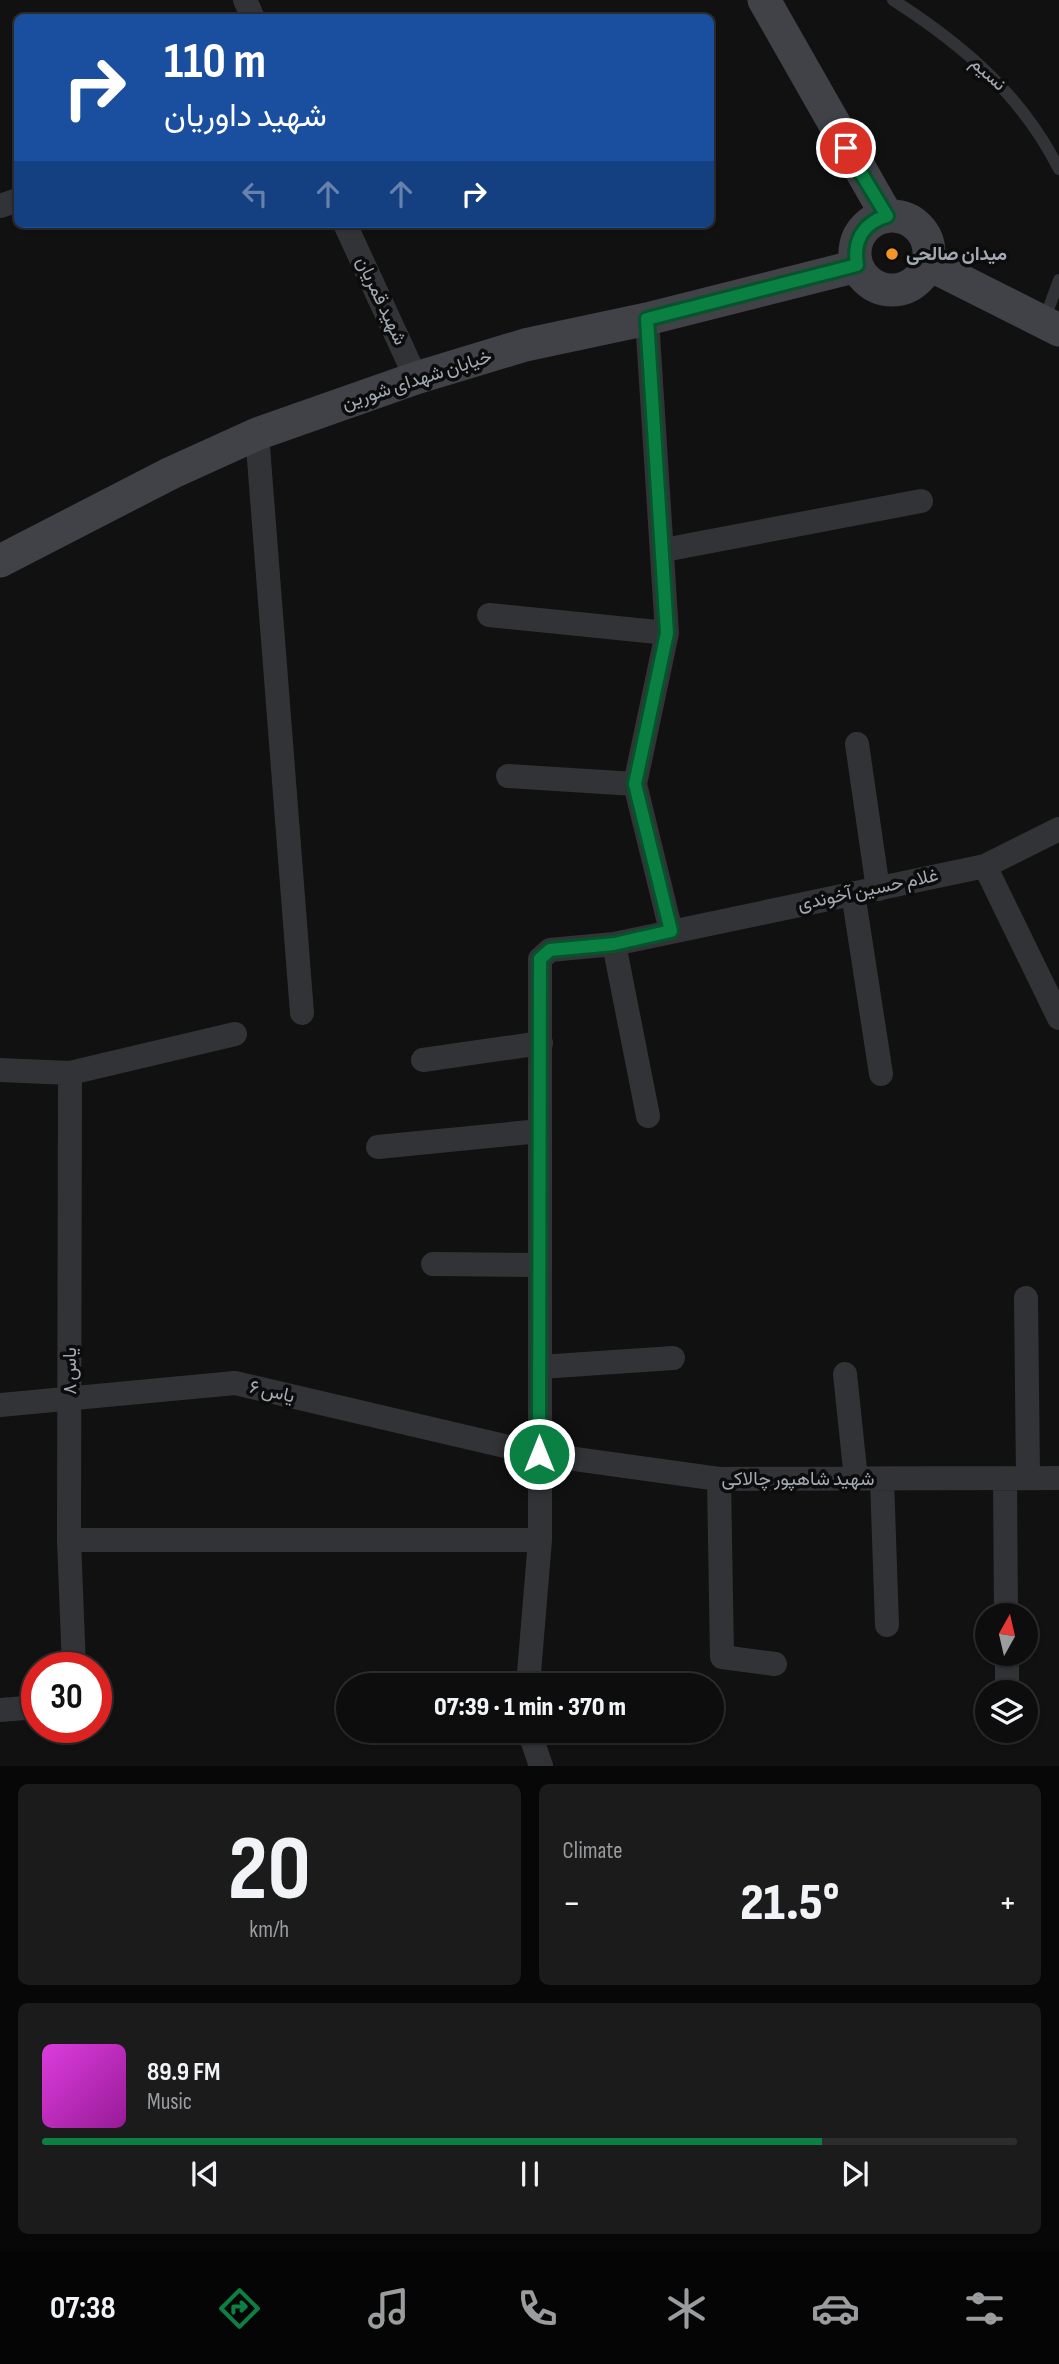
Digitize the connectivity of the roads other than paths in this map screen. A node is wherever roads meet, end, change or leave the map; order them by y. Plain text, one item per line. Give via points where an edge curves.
1 (764, 0) edge
2 (893, 0) edge
3 (1059, 170) edge
4 (887, 216) junction
5 (347, 228) edge
6 (928, 264) junction
7 (857, 265) junction
8 (1059, 280) edge
9 (647, 319) junction
10 (1051, 326) edge
11 (416, 378) junction
12 (257, 433) junction
13 (921, 501) dead end
14 (664, 550) junction
15 (0, 561) edge
16 (489, 615) dead end
17 (667, 633) junction
18 (857, 744) dead end
19 (508, 776) dead end
20 (635, 784) junction
21 (1059, 829) edge
22 (985, 866) junction
23 (878, 889) junction
24 (853, 893) junction
25 (671, 931) junction
26 (614, 944) junction
27 (302, 1013) dead end
28 (1059, 1018) edge
29 (235, 1034) dead end
30 (541, 1043) junction
31 (423, 1060) dead end
32 (0, 1070) edge
33 (70, 1073) junction
34 (881, 1074) dead end
35 (648, 1116) dead end
36 (540, 1131) junction
37 (378, 1147) dead end
38 (433, 1264) dead end
39 (540, 1265) junction
40 (1026, 1298) dead end
41 (673, 1358) dead end
42 (540, 1367) junction
43 (845, 1374) dead end
44 (70, 1397) junction
45 (0, 1405) edge
46 (539, 1454) junction
47 (1016, 1478) junction
48 (1059, 1478) edge
49 (719, 1479) junction
50 (856, 1479) junction
51 (882, 1479) junction
52 (69, 1540) junction
53 (540, 1541) junction
54 (1007, 1603) edge
55 (887, 1625) dead end
56 (73, 1652) edge
57 (775, 1664) dead end
58 (529, 1673) edge
59 (21, 1708) edge
60 (0, 1710) edge
61 (533, 1743) edge
62 (541, 1766) edge

1 - 4 street
2 - 3 lane, نسیم via 929,23 1002,84 1042,135
4 - 6 street via 911,221 921,229 930,252
4 - 7 street via 861,234 856,244
5 - 11 street, شهید قمریان
6 - 7 street via 914,283 892,290 871,283
6 - 10 street
7 - 9 street, خیابان شهدای شورین
8 - 10 lane
9 - 11 street, خیابان شهدای شورین via 525,345
9 - 14 street
11 - 12 street, خیابان شهدای شورین
12 - 15 street, خیابان شهدای شورین
12 - 27 street
13 - 14 street
14 - 17 street
16 - 17 street
17 - 20 street
18 - 23 street
19 - 20 street
20 - 25 street
21 - 22 street, غلام حسین آخوندی
22 - 23 street, غلام حسین آخوندی
22 - 28 street
23 - 24 street, غلام حسین آخوندی
24 - 25 street, غلام حسین آخوندی
24 - 34 street
25 - 26 street, غلام حسین آخوندی
26 - 30 street, غلام حسین آخوندی via 550,950 540,959
26 - 35 street
29 - 33 street
30 - 31 street
30 - 36 street, غلام حسین آخوندی
32 - 33 street
33 - 44 street, یاس ۸
36 - 37 street
36 - 39 street, غلام حسین آخوندی
38 - 39 street
39 - 42 street, غلام حسین آخوندی
40 - 47 street
41 - 42 street
42 - 46 street, غلام حسین آخوندی
43 - 50 street
44 - 45 street, یاس ۶
44 - 46 street, یاس ۶ via 235,1383
44 - 52 street, یاس ۸
46 - 49 street, شهید شاهپور چالاکی
46 - 53 street, غلام حسین آخوندی
47 - 48 street, شهید شاهپور چالاکی
47 - 51 street, شهید شاهپور چالاکی
47 - 54 street
49 - 50 street, شهید شاهپور چالاکی
49 - 57 street via 722,1657
50 - 51 street, شهید شاهپور چالاکی
51 - 55 street
52 - 53 street
52 - 56 street, یاس ۸
53 - 58 street, غلام حسین آخوندی
59 - 60 street
61 - 62 street

